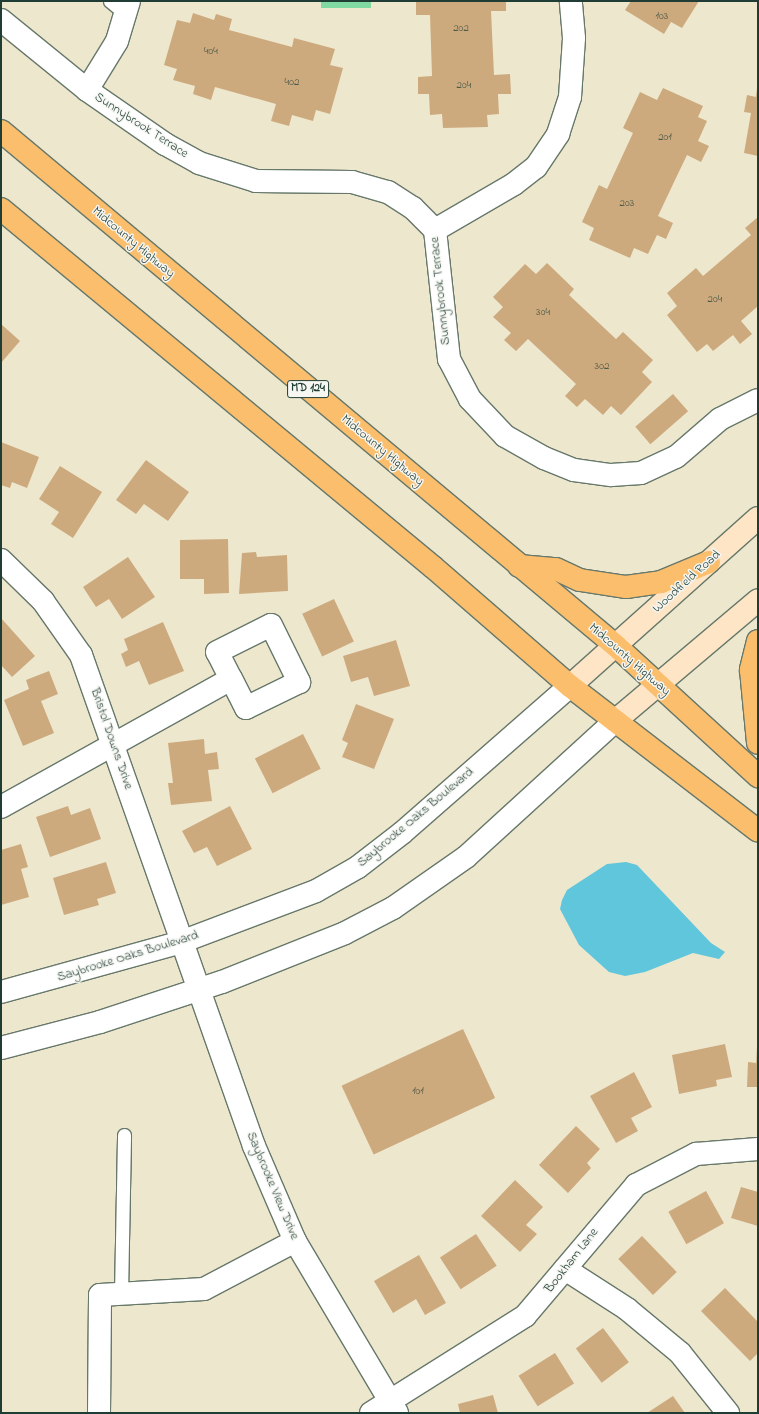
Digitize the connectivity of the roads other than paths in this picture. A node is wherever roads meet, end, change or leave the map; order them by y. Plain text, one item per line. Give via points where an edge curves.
1 (110, 1) edge
2 (571, 1) edge
3 (128, 8) edge
4 (1, 20) edge
5 (87, 90) junction
6 (1, 131) edge
7 (1, 208) edge
8 (435, 230) junction
9 (758, 400) edge
10 (758, 518) edge
11 (1, 560) edge
12 (709, 562) junction
13 (519, 566) junction
14 (758, 600) edge
15 (758, 641) edge
16 (616, 646) junction
17 (231, 679) dead end
18 (658, 684) junction
19 (570, 686) junction
20 (615, 721) junction
21 (758, 743) edge
22 (113, 746) junction
23 (758, 776) edge
24 (1, 807) edge
25 (758, 831) edge
26 (181, 942) junction
27 (198, 990) junction
28 (1, 992) edge
29 (1, 1048) edge
30 (124, 1135) dead end
31 (758, 1149) edge
32 (295, 1241) junction
33 (566, 1269) junction
34 (121, 1294) junction
35 (394, 1406) edge
36 (99, 1413) edge
37 (371, 1413) edge
38 (728, 1413) edge

1 - 3 lane
2 - 8 street via 574,38 570,97 558,134 530,171 490,200
3 - 5 street, Sunnybrook Terrace via 117,41
4 - 5 street, Sunnybrook Terrace
5 - 8 street, Sunnybrook Terrace via 165,144 199,163 256,181 352,182 371,186 413,208
6 - 13 main road, Midcounty Highway / MD 124
7 - 19 main road via 433,567
8 - 9 street, Sunnybrook Terrace via 449,359 470,399 505,436 544,458 574,470 611,475 641,473 676,457 720,419
10 - 12 main road, Woodfield Road
11 - 22 street, Bristol Downs Drive via 23,578 66,628 81,655
12 - 13 main road via 661,582 626,587 580,580 556,569
12 - 16 main road, Woodfield Road
13 - 16 main road, Midcounty Highway / MD 124
14 - 18 main road
15 - 21 main road via 751,670
16 - 18 main road, Midcounty Highway
16 - 19 main road, Saybrooke Oaks Boulevard
17 - 22 street
18 - 20 main road
18 - 23 main road, Midcounty Highway
19 - 20 main road
19 - 26 street, Saybrooke Oaks Boulevard via 358,867 271,911
20 - 25 main road
20 - 27 street via 466,857 393,908 282,960
22 - 24 street
22 - 26 street, Bristol Downs Drive
26 - 27 street, Saybrooke View Drive
26 - 28 street, Saybrooke Oaks Boulevard
27 - 29 street
27 - 32 street, Saybrooke View Drive via 254,1146
30 - 34 lane
31 - 33 street, Bookham Lane via 696,1154 636,1185
32 - 34 street via 204,1289
32 - 35 street, Saybrooke View Drive
33 - 35 street, Bookham Lane via 525,1316
33 - 38 street via 627,1309 680,1353
34 - 36 street via 100,1295
35 - 37 street, Bookham Lane

